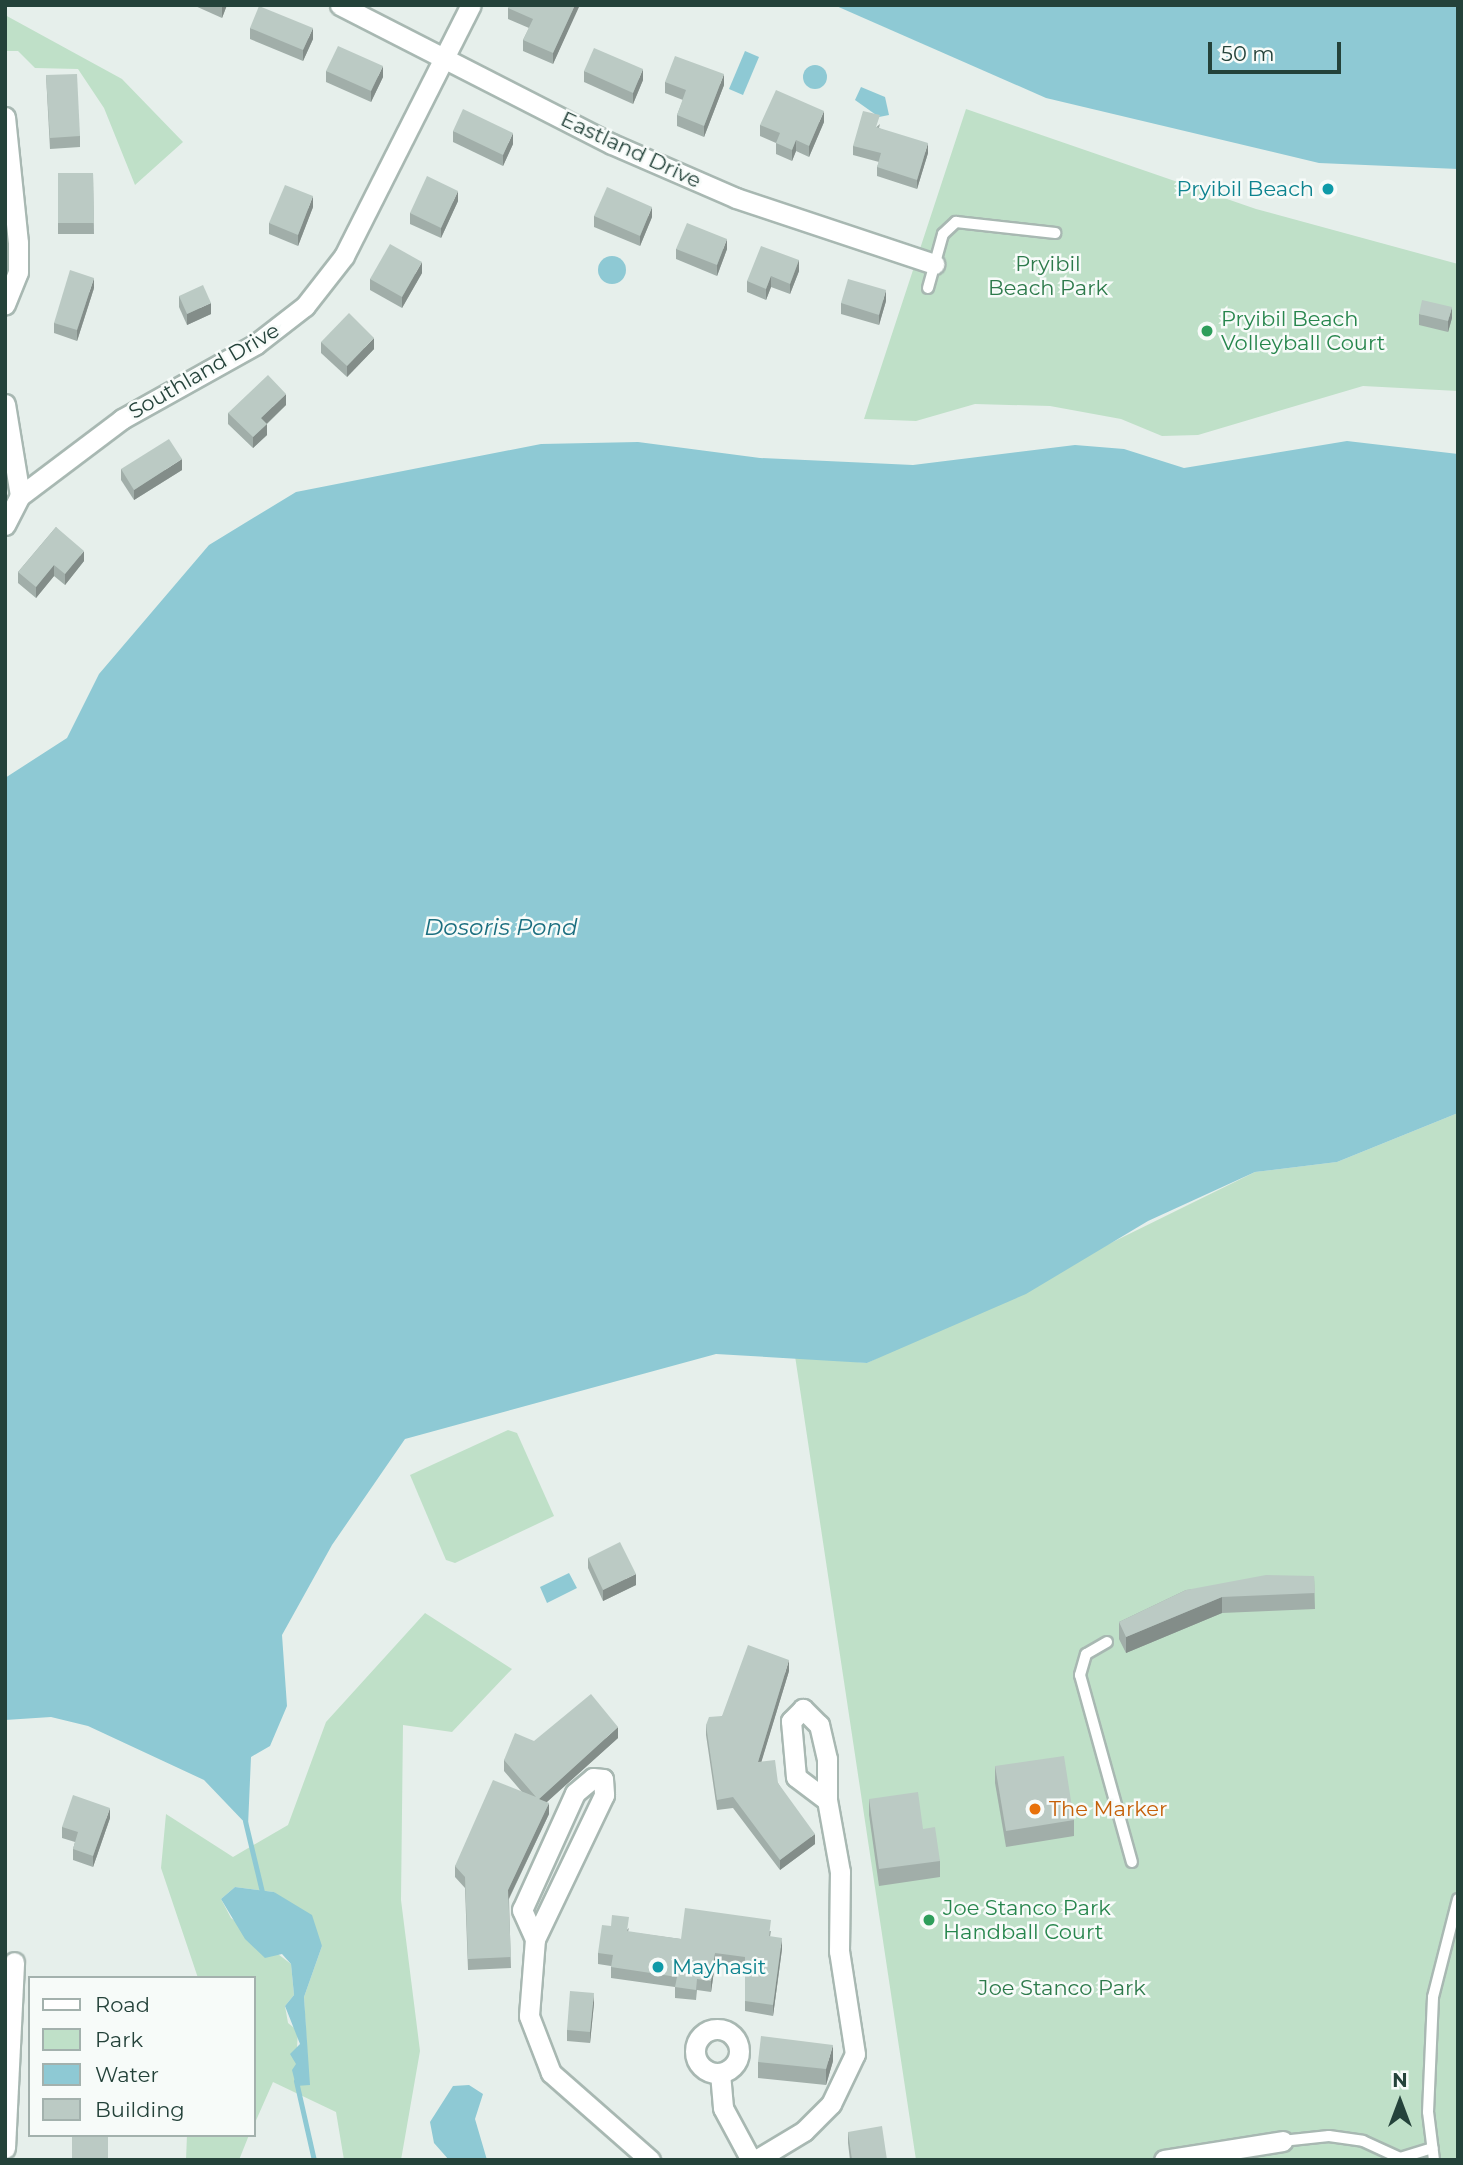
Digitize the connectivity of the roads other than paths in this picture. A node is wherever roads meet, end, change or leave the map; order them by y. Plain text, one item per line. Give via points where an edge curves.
1 (340, 5) edge
2 (471, 5) edge
3 (445, 59) junction
4 (5, 117) edge
5 (1055, 233) dead end
6 (934, 264) junction
7 (928, 288) dead end
8 (5, 304) edge
9 (5, 404) edge
10 (20, 496) junction
11 (5, 524) edge
12 (1107, 1642) dead end
13 (827, 1800) dead end
14 (1132, 1863) dead end
15 (1458, 1899) edge
16 (535, 1939) junction
17 (14, 1962) dead end
18 (8, 2024) edge
19 (720, 2073) dead end
20 (1282, 2141) joint
21 (5, 2148) edge
22 (1433, 2148) junction
23 (650, 2160) edge
24 (751, 2160) edge
25 (756, 2160) edge
26 (1164, 2160) edge
27 (1434, 2160) edge

1 - 3 street, Eastland Drive
2 - 3 street, Southland Drive
3 - 6 street, Eastland Drive via 736,198
3 - 10 street, Southland Drive via 344,256 305,306 256,344 122,419
4 - 8 street via 18,272
5 - 6 lane via 961,221 943,234
6 - 7 lane
9 - 10 street
10 - 11 street, Southland Drive
12 - 14 lane via 1086,1654 1080,1675
13 - 25 street via 838,1839 839,1951 855,2054 831,2104 804,2131
15 - 22 lane via 1433,1997
16 - 16 street via 604,1795 603,1779 593,1778 575,1793 522,1910
16 - 23 street via 529,2016 537,2048 578,2102
17 - 18 street
18 - 21 street
19 - 24 street via 723,2108
20 - 22 lane via 1340,2138 1400,2158
20 - 26 street
22 - 27 lane

